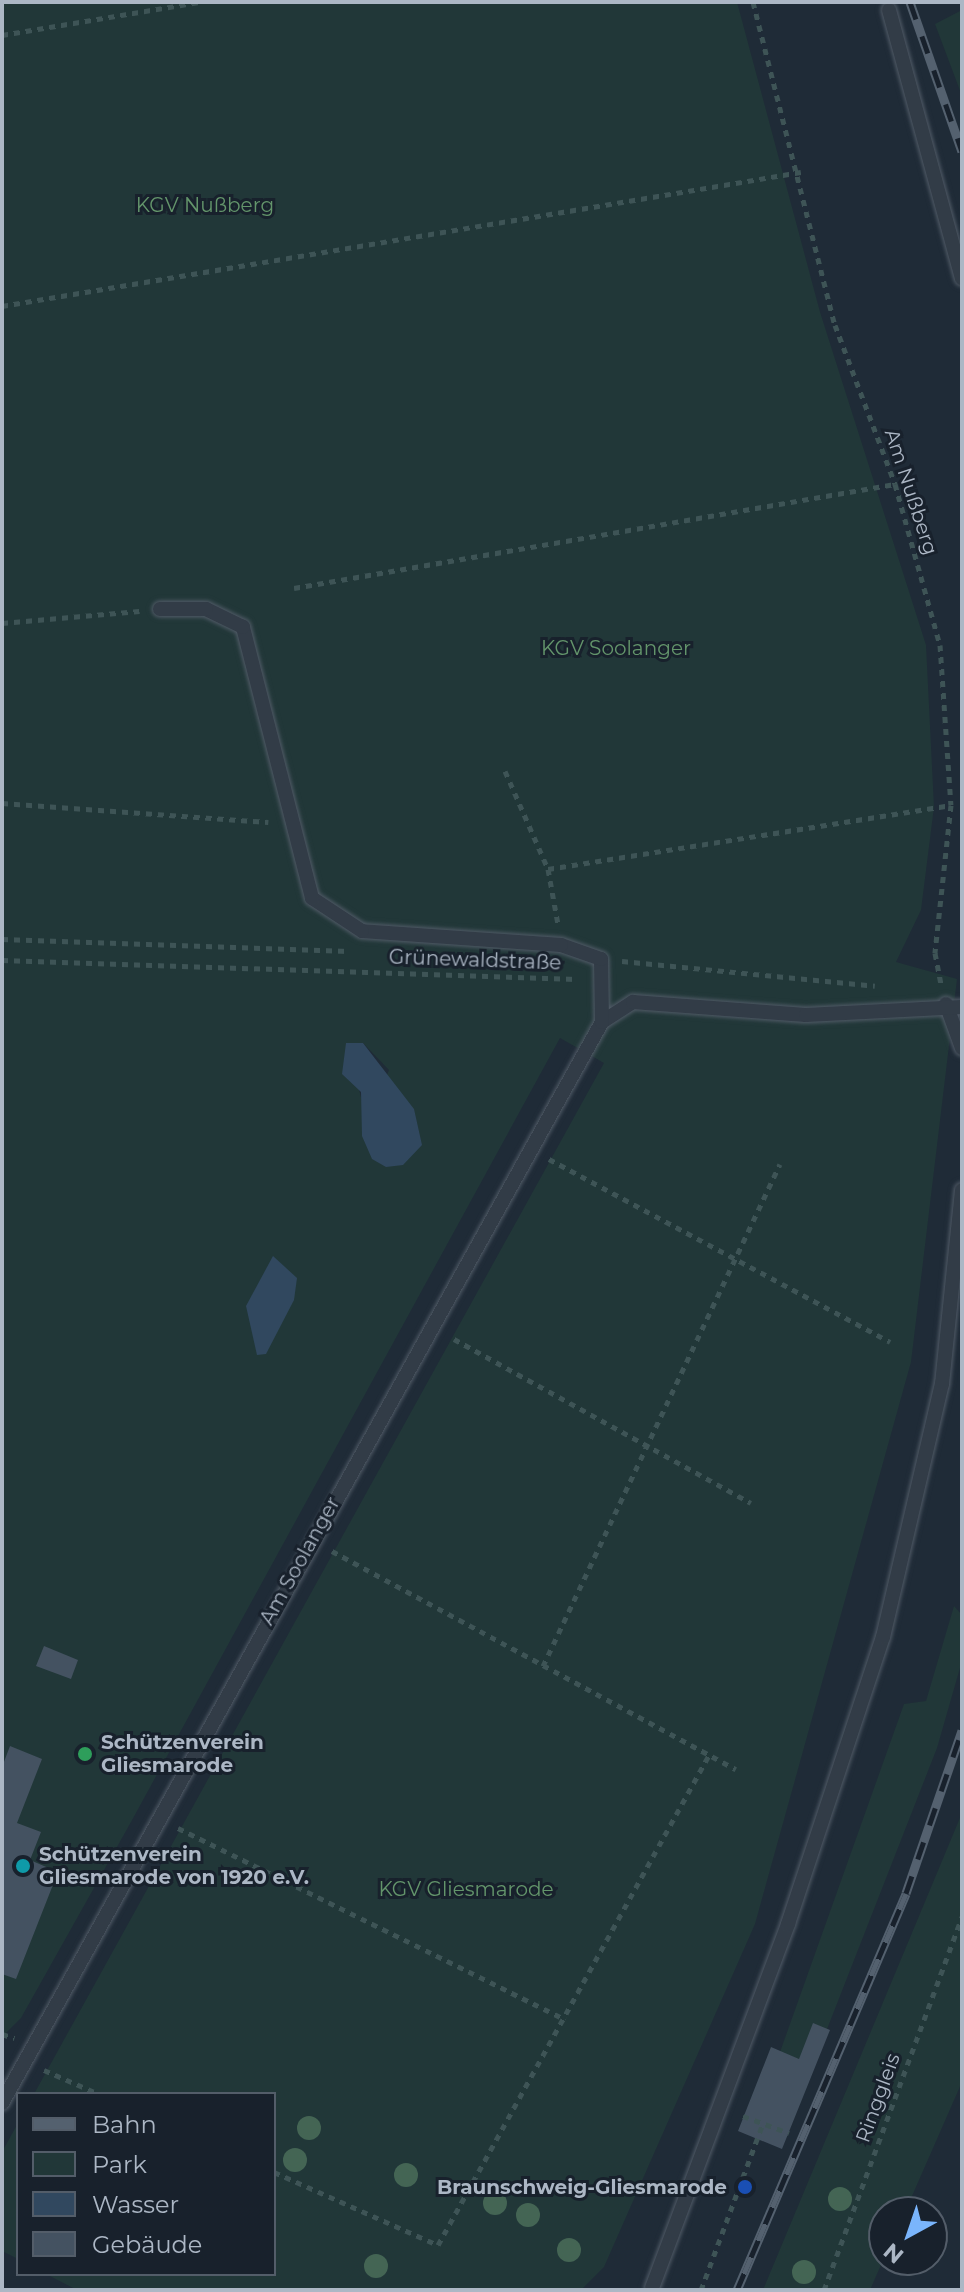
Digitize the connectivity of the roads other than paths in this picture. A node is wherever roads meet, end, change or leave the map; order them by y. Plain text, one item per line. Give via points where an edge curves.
1 (889, 10) dead end
2 (962, 278) edge
3 (160, 609) road end
4 (946, 1004) junction
5 (962, 1007) edge
6 (602, 1022) junction
7 (962, 1048) edge
8 (962, 1190) edge
9 (2, 2103) edge
10 (652, 2288) edge

1 - 2 lane
3 - 6 lane via 206,609 243,627 312,898 362,931 561,945 601,959
4 - 5 lane
4 - 6 lane via 806,1015 633,1002
4 - 7 lane
6 - 9 lane, Am Soolanger
8 - 10 lane via 942,1384 883,1637 788,1924

